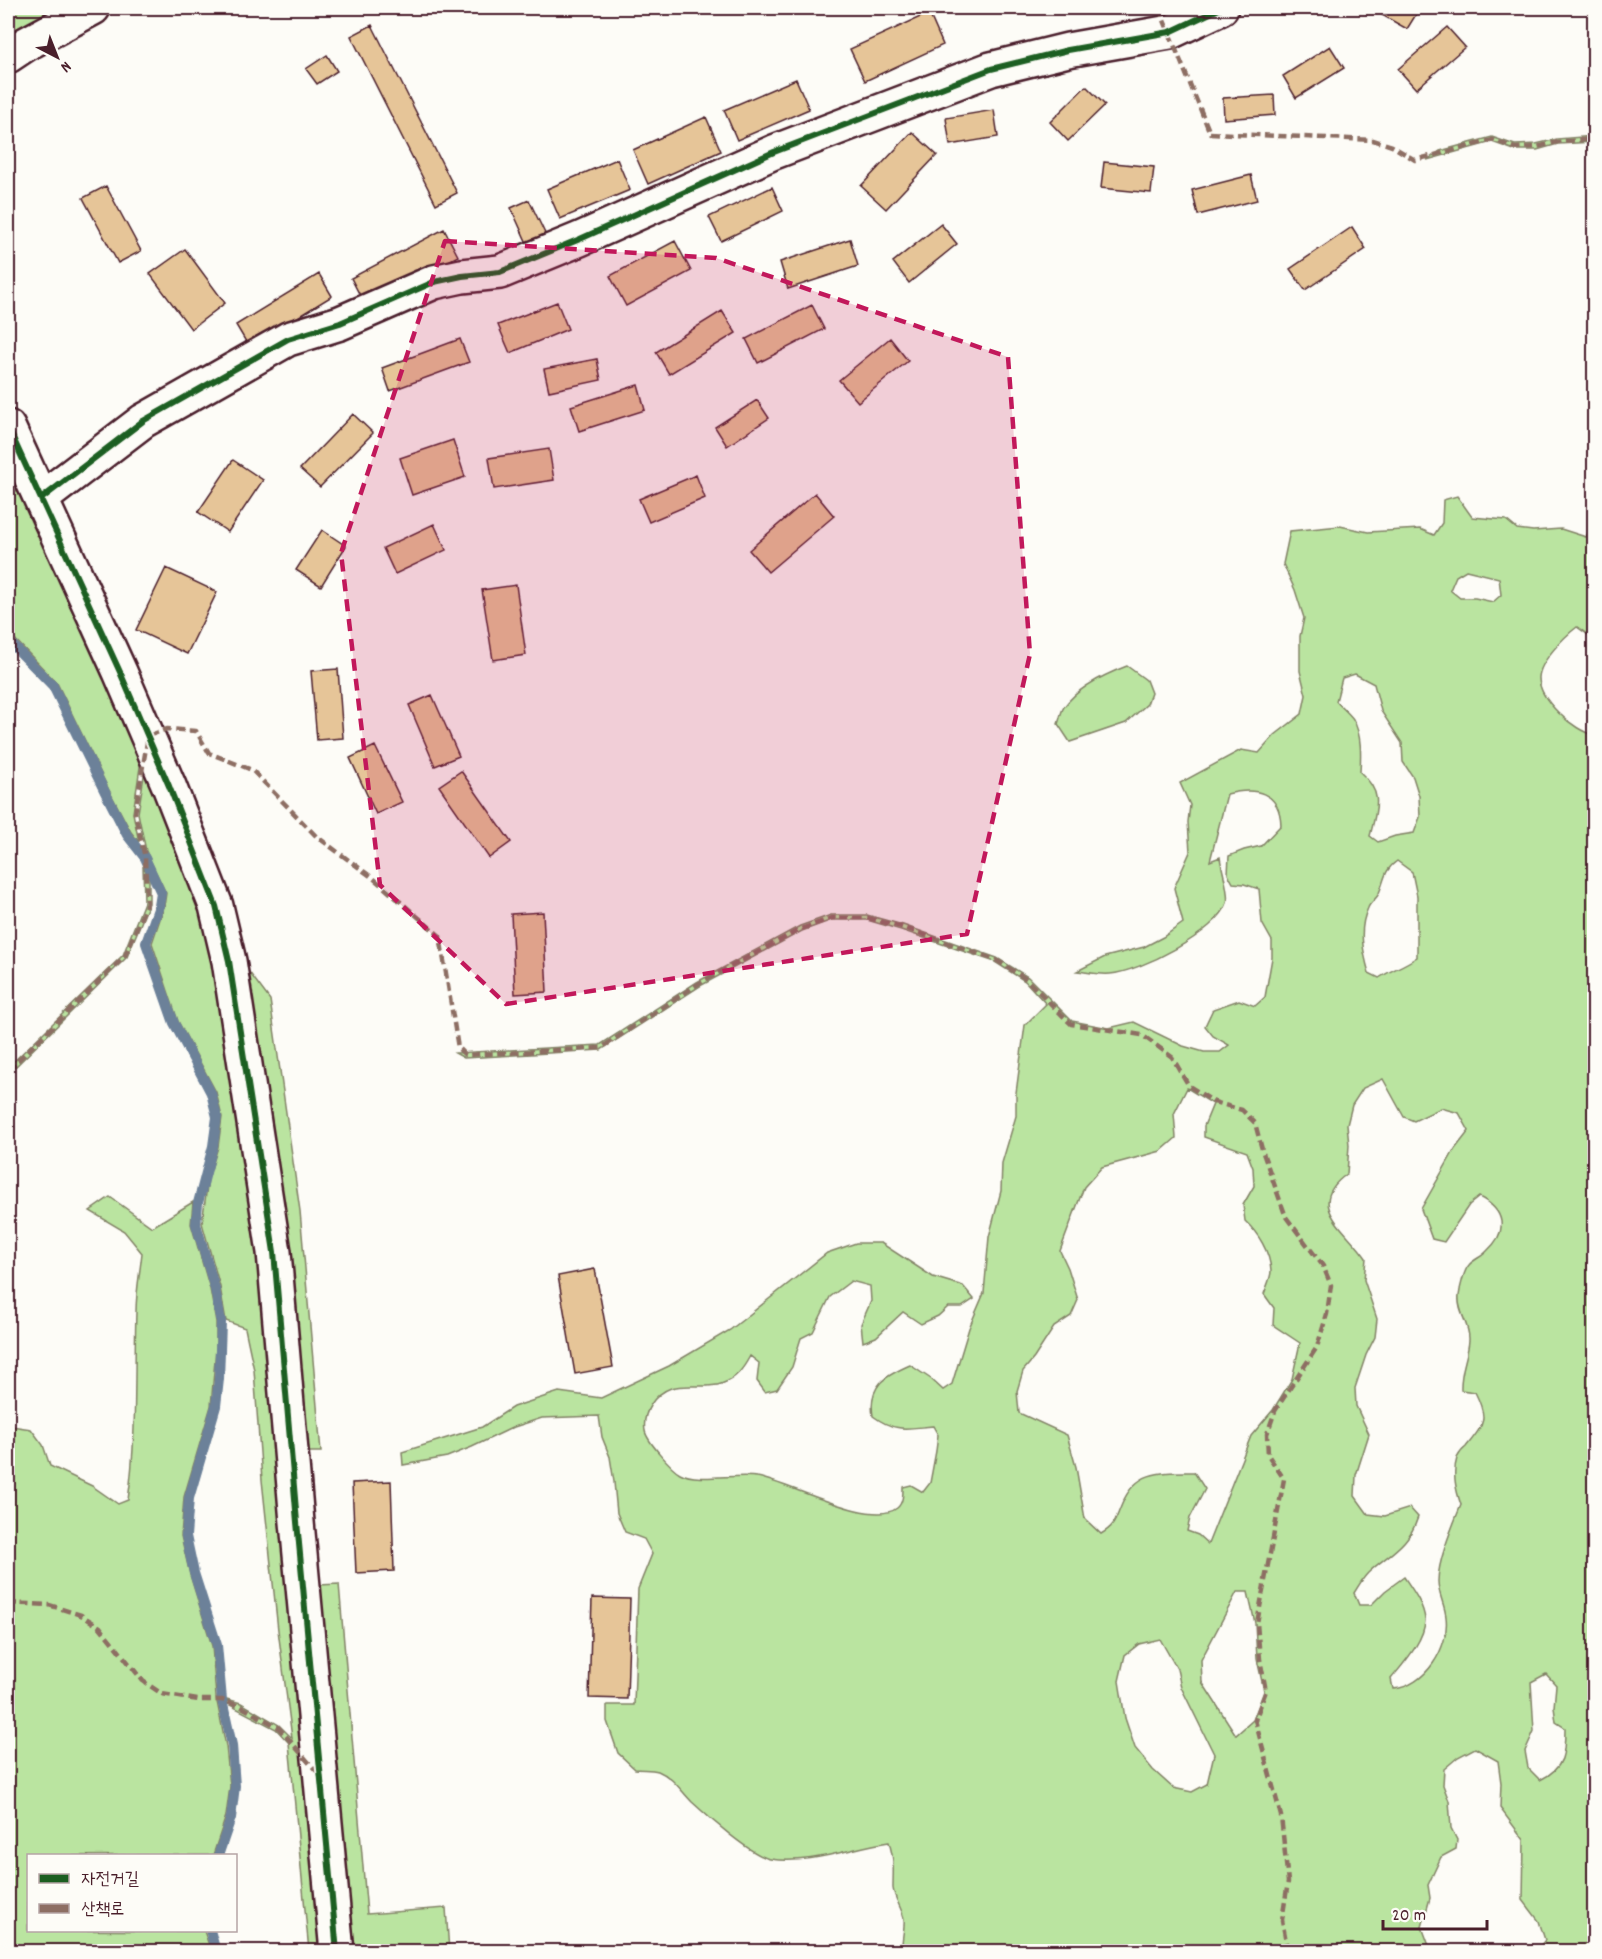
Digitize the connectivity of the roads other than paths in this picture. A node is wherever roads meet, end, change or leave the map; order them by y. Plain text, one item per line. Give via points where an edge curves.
1 (93, 8) edge
2 (1221, 8) edge
3 (8, 56) edge
4 (8, 426) edge
5 (41, 499) junction
6 (337, 1952) edge

1 - 3 street
2 - 5 street via 1170,32 1068,50 991,69 774,152 500,272 434,282 340,324 288,339 143,421
4 - 5 street
5 - 6 street via 170,786 216,906 229,961 274,1252

